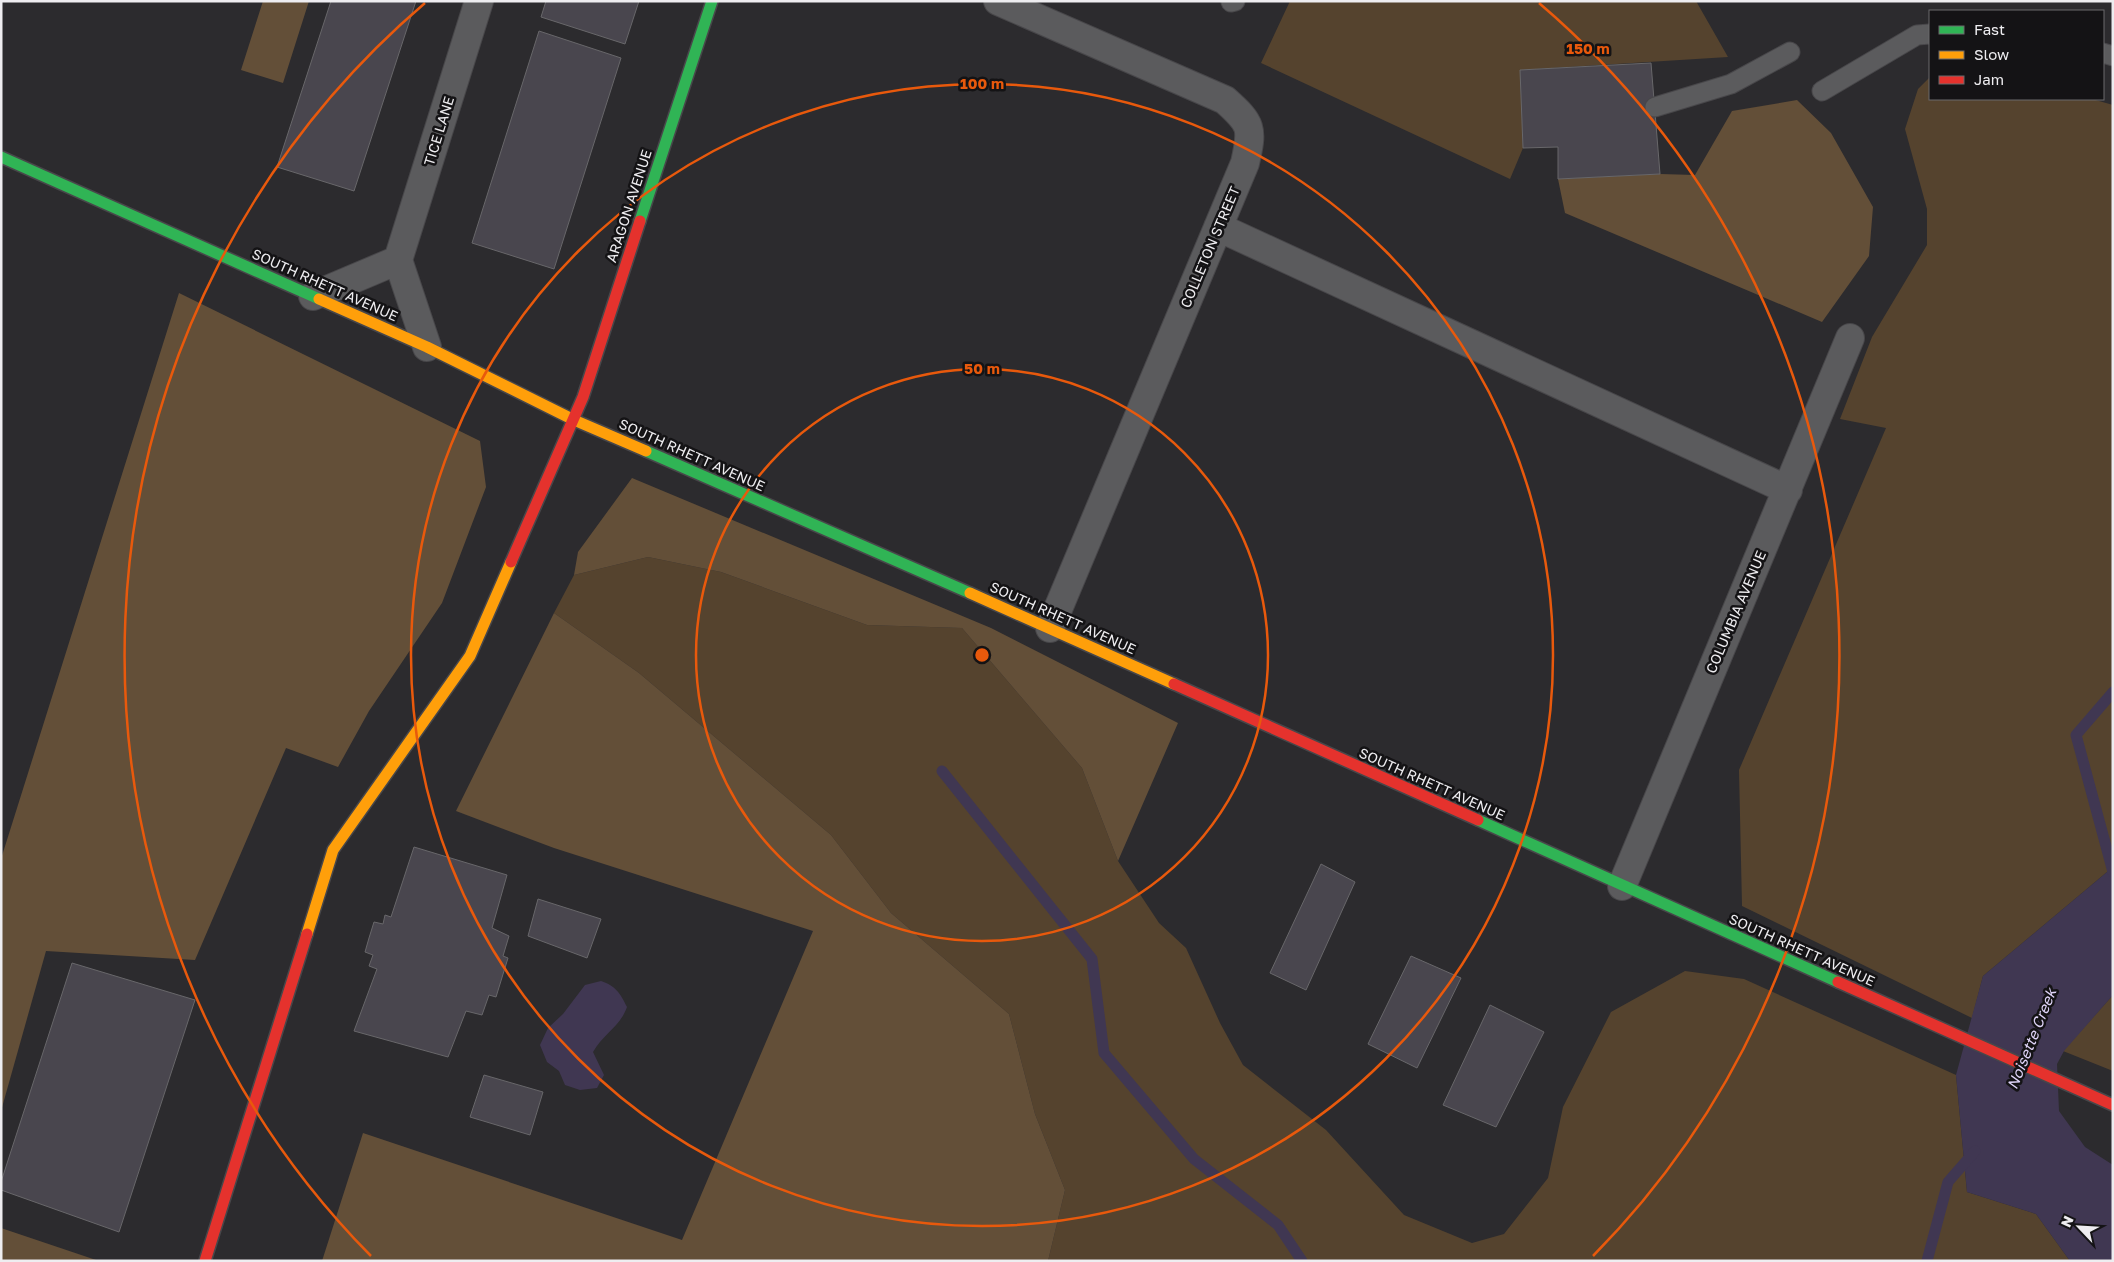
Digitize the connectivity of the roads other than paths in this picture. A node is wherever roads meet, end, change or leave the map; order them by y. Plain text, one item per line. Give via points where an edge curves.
1 (478, 1) edge
2 (712, 1) edge
3 (998, 1) edge
4 (1235, 1) edge
5 (1231, 2) edge
6 (1929, 34) edge
7 (1790, 52) dead end
8 (1822, 91) dead end
9 (1655, 106) dead end
10 (1, 157) edge
11 (1218, 227) junction
12 (398, 260) junction
13 (313, 296) junction
14 (1850, 338) dead end
15 (427, 347) junction
16 (574, 420) junction
17 (1788, 490) junction
18 (1050, 628) junction
19 (1622, 886) junction
20 (2113, 1105) edge
21 (205, 1261) edge

1 - 12 street, TICE LANE
2 - 16 street, ARAGON AVENUE
3 - 11 street, COLLETON STREET via 1225,100 1245,118 1251,138 1245,163
4 - 5 lane
6 - 8 lane via 1917,36
7 - 9 lane via 1731,84
10 - 13 street, SOUTH RHETT AVENUE
11 - 17 street
11 - 18 street, COLLETON STREET
12 - 13 street
12 - 15 street
13 - 15 street, SOUTH RHETT AVENUE
14 - 17 street, COLUMBIA AVENUE
15 - 16 street, SOUTH RHETT AVENUE
16 - 18 street, SOUTH RHETT AVENUE
16 - 21 street, ARAGON AVENUE via 470,656 333,850
17 - 19 street, COLUMBIA AVENUE
18 - 19 street, SOUTH RHETT AVENUE
19 - 20 street, SOUTH RHETT AVENUE

